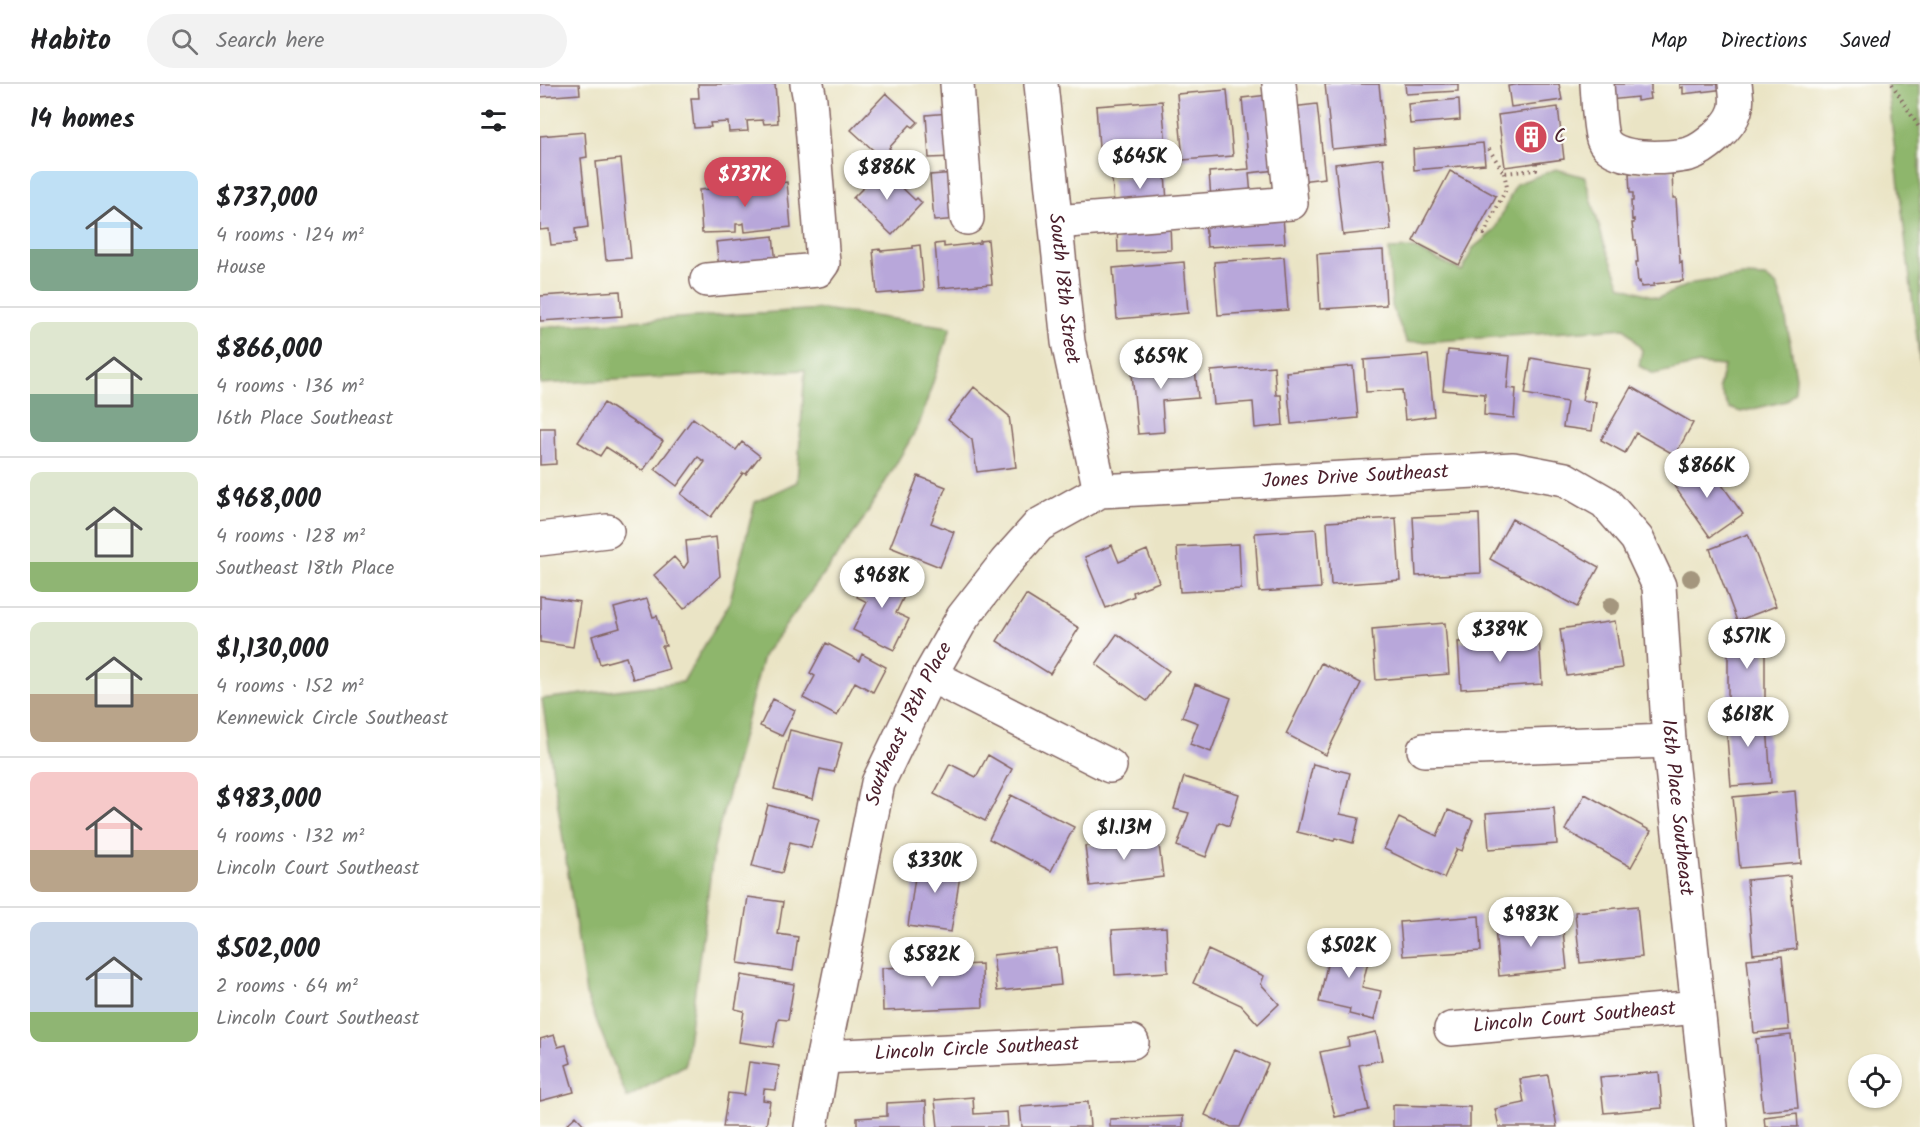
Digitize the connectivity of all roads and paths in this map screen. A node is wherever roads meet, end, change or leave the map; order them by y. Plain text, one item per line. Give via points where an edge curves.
1 (807, 84) edge
2 (957, 84) edge
3 (1041, 84) edge
4 (1279, 84) edge
5 (1597, 84) edge
6 (1735, 84) edge
7 (1892, 84) edge
8 (1920, 129) edge
9 (1489, 149) dead end
10 (1536, 163) dead end
11 (1504, 173) junction
12 (968, 218) dead end
13 (1056, 222) junction
14 (1478, 231) dead end
15 (707, 280) dead end
16 (1100, 491) junction
17 (1605, 502) joint
18 (608, 531) dead end
19 (540, 539) edge
20 (930, 675) junction
21 (1669, 741) junction
22 (1424, 750) dead end
23 (1110, 766) dead end
24 (1698, 1007) junction
25 (1451, 1029) dead end
26 (1132, 1042) dead end
27 (823, 1057) junction
28 (811, 1127) edge
29 (1711, 1127) edge

1 - 15 street via 823,263 818,270
2 - 12 street
3 - 13 street, South 18th Street
4 - 13 street via 1291,203
5 - 6 street via 1603,139 1610,148 1656,158 1690,153 1717,137 1734,113
7 - 8 path
9 - 11 path
10 - 11 path via 1536,170
11 - 14 path via 1507,187 1484,234
13 - 16 street, South 18th Street via 1068,342
16 - 17 street, Jones Drive Southeast via 1513,469 1565,479
16 - 20 street, Southeast 18th Place via 1040,525 963,617
17 - 21 street, 16th Place Southeast via 1637,539 1659,586
18 - 19 street
20 - 23 street
20 - 27 street, Southeast 18th Place via 878,783
21 - 22 street
21 - 24 street, 16th Place Southeast
24 - 25 street, Lincoln Court Southeast
24 - 29 street, 16th Place Southeast
26 - 27 street, Lincoln Circle Southeast
27 - 28 street, Southeast 18th Place

